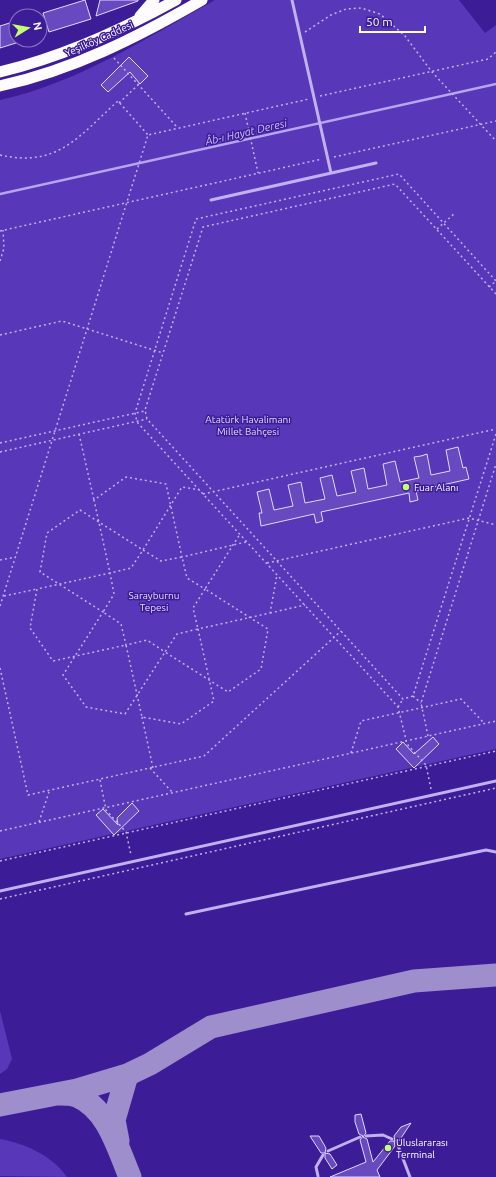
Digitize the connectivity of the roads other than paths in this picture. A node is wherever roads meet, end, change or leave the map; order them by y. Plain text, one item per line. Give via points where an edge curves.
1 (154, 0) edge
2 (176, 0) edge
3 (202, 0) edge
4 (292, 0) edge
5 (134, 22) junction
6 (0, 72) edge
7 (0, 86) edge
8 (376, 163) dead end
9 (330, 174) junction
10 (211, 200) dead end
11 (496, 781) edge
12 (496, 852) edge
13 (0, 891) edge
14 (186, 914) dead end
15 (366, 1136) dead end
16 (360, 1137) dead end
17 (392, 1139) dead end
18 (397, 1143) dead end
19 (328, 1151) dead end
20 (323, 1155) dead end
21 (318, 1176) dead end
22 (410, 1177) edge

1 - 5 highway
2 - 5 highway, Yeşilköy Caddesi
3 - 7 highway, Yeşilköy Caddesi via 95,56 43,75
4 - 9 lane
5 - 6 highway, Yeşilköy Caddesi via 76,48
8 - 9 lane
9 - 10 lane
11 - 13 lane
12 - 14 lane via 486,850
15 - 17 lane via 383,1135
16 - 19 lane
18 - 22 lane
20 - 21 lane via 316,1167

